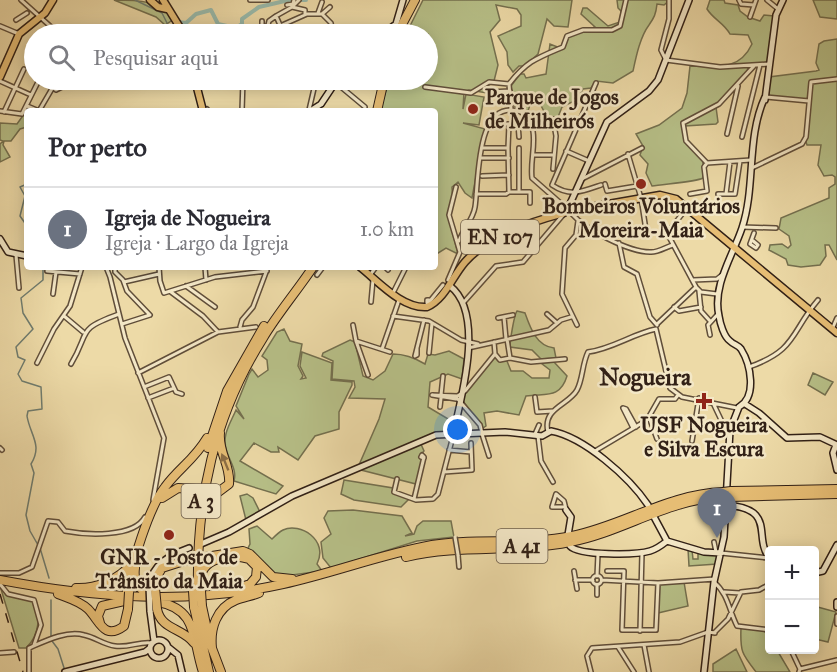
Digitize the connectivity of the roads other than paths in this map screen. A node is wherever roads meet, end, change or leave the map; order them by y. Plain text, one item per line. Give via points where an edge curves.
1 (21, 0) edge
2 (53, 0) edge
3 (250, 0) edge
4 (268, 0) edge
5 (299, 0) edge
6 (403, 0) edge
7 (415, 0) edge
8 (420, 0) edge
9 (626, 0) edge
10 (669, 0) edge
11 (689, 0) edge
12 (739, 0) edge
13 (756, 0) edge
14 (766, 0) edge
15 (783, 0) edge
16 (158, 2) edge
17 (322, 2) dead end
18 (294, 3) edge
19 (287, 5) dead end
20 (754, 5) junction
21 (330, 7) dead end
22 (778, 9) junction
23 (30, 11) junction
24 (320, 14) junction
25 (304, 15) junction
26 (276, 16) junction
27 (750, 16) dead end
28 (40, 18) junction
29 (16, 20) dead end
30 (32, 24) edge
31 (47, 24) edge
32 (179, 24) edge
33 (270, 24) edge
34 (279, 24) edge
35 (286, 24) edge
36 (331, 24) edge
37 (396, 24) edge
38 (402, 24) edge
39 (407, 24) edge
40 (0, 26) edge
41 (24, 29) edge
42 (19, 33) junction
43 (666, 60) junction
44 (770, 64) junction
45 (758, 65) junction
46 (24, 69) dead end
47 (0, 79) edge
48 (837, 79) edge
49 (739, 82) junction
50 (596, 83) dead end
51 (509, 84) junction
52 (15, 88) junction
53 (438, 89) edge
54 (34, 90) edge
55 (51, 90) edge
56 (199, 90) edge
57 (243, 90) edge
58 (314, 90) edge
59 (330, 90) edge
60 (347, 90) edge
61 (377, 90) edge
62 (382, 90) edge
63 (510, 93) junction
64 (31, 95) junction
65 (765, 97) junction
66 (809, 101) junction
67 (26, 106) joint
68 (31, 108) edge
69 (40, 108) edge
70 (205, 108) edge
71 (242, 108) edge
72 (311, 108) edge
73 (315, 108) edge
74 (365, 108) edge
75 (374, 108) edge
76 (378, 108) edge
77 (24, 109) edge
78 (512, 110) junction
79 (2, 112) edge
80 (553, 119) dead end
81 (497, 124) dead end
82 (509, 124) junction
83 (727, 134) dead end
84 (519, 137) dead end
85 (742, 137) dead end
86 (482, 148) junction
87 (508, 148) junction
88 (519, 148) dead end
89 (642, 148) dead end
90 (566, 151) junction
91 (628, 154) junction
92 (532, 155) junction
93 (554, 155) junction
94 (481, 158) junction
95 (508, 158) junction
96 (753, 160) junction
97 (589, 161) junction
98 (740, 161) junction
99 (730, 162) junction
100 (707, 163) junction
101 (752, 168) junction
102 (554, 169) dead end
103 (482, 176) dead end
104 (509, 176) junction
105 (580, 180) junction
106 (637, 186) junction
107 (456, 187) dead end
108 (509, 192) junction
109 (519, 192) junction
110 (476, 194) junction
111 (573, 194) junction
112 (690, 194) dead end
113 (718, 194) dead end
114 (726, 194) junction
115 (641, 198) junction
116 (530, 203) dead end
117 (687, 208) junction
118 (568, 211) junction
119 (578, 221) junction
120 (742, 227) junction
121 (776, 228) dead end
122 (754, 230) junction
123 (646, 231) dead end
124 (0, 239) edge
125 (752, 240) dead end
126 (459, 241) junction
127 (619, 243) junction
128 (673, 245) junction
129 (734, 247) junction
130 (15, 255) junction
131 (24, 256) edge
132 (81, 270) edge
133 (107, 270) edge
134 (110, 270) edge
135 (159, 270) edge
136 (205, 270) edge
137 (261, 270) edge
138 (267, 270) edge
139 (306, 270) edge
140 (364, 270) edge
141 (375, 270) edge
142 (404, 270) edge
143 (46, 271) dead end
144 (315, 271) edge
145 (56, 272) junction
146 (115, 272) junction
147 (80, 273) junction
148 (159, 274) junction
149 (723, 274) junction
150 (372, 276) junction
151 (110, 277) junction
152 (206, 280) junction
153 (693, 280) junction
154 (124, 282) junction
155 (449, 282) junction
156 (186, 286) junction
157 (19, 288) dead end
158 (697, 289) junction
159 (171, 292) junction
160 (393, 293) junction
161 (53, 294) dead end
162 (720, 294) junction
163 (400, 299) junction
164 (818, 300) dead end
165 (430, 301) dead end
166 (372, 302) dead end
167 (464, 302) junction
168 (215, 307) dead end
169 (674, 307) junction
170 (700, 307) junction
171 (810, 311) junction
172 (119, 314) junction
173 (547, 314) dead end
174 (718, 314) junction
175 (513, 315) dead end
176 (64, 316) junction
177 (393, 316) junction
178 (504, 317) junction
179 (571, 317) junction
180 (498, 318) dead end
181 (837, 318) edge
182 (424, 320) junction
183 (710, 321) junction
184 (432, 323) junction
185 (557, 323) junction
186 (122, 324) junction
187 (353, 325) dead end
188 (577, 325) dead end
189 (240, 327) junction
190 (256, 327) dead end
191 (656, 327) junction
192 (835, 331) edge
193 (218, 332) junction
194 (84, 333) junction
195 (710, 335) dead end
196 (507, 339) junction
197 (356, 340) junction
198 (494, 342) junction
199 (469, 345) junction
200 (417, 348) dead end
201 (382, 349) junction
202 (390, 352) dead end
203 (429, 353) dead end
204 (495, 354) junction
205 (510, 358) junction
206 (565, 359) dead end
207 (37, 363) dead end
208 (71, 364) dead end
209 (747, 368) junction
210 (138, 373) junction
211 (368, 375) dead end
212 (443, 376) dead end
213 (144, 387) junction
214 (174, 388) junction
215 (182, 394) dead end
216 (678, 395) junction
217 (441, 396) junction
218 (536, 397) dead end
219 (148, 398) junction
220 (458, 398) junction
221 (699, 398) junction
222 (713, 403) junction
223 (746, 404) junction
224 (732, 405) junction
225 (440, 407) dead end
226 (738, 410) junction
227 (553, 411) junction
228 (224, 414) junction
229 (649, 417) junction
230 (539, 425) dead end
231 (214, 426) junction
232 (634, 427) junction
233 (730, 430) junction
234 (548, 432) junction
235 (481, 433) junction
236 (453, 434) junction
237 (537, 436) junction
238 (657, 439) dead end
239 (692, 441) dead end
240 (471, 443) dead end
241 (837, 445) edge
242 (449, 450) junction
243 (471, 452) junction
244 (593, 452) junction
245 (489, 456) dead end
246 (424, 458) dead end
247 (837, 470) edge
248 (444, 472) junction
249 (397, 479) dead end
250 (553, 482) dead end
251 (195, 489) dead end
252 (837, 489) edge
253 (206, 491) dead end
254 (837, 494) edge
255 (727, 496) junction
256 (414, 499) junction
257 (648, 505) dead end
258 (566, 508) junction
259 (653, 515) dead end
260 (568, 535) dead end
261 (455, 537) dead end
262 (667, 541) junction
263 (714, 542) dead end
264 (201, 544) dead end
265 (570, 546) dead end
266 (766, 546) edge
267 (189, 548) dead end
268 (836, 548) edge
269 (598, 552) junction
270 (642, 553) junction
271 (718, 553) junction
272 (136, 556) junction
273 (765, 558) edge
274 (459, 567) dead end
275 (574, 571) dead end
276 (607, 571) dead end
277 (334, 572) junction
278 (819, 572) edge
279 (0, 573) edge
280 (597, 576) junction
281 (292, 579) junction
282 (575, 580) junction
283 (593, 580) junction
284 (602, 580) junction
285 (622, 580) junction
286 (714, 580) junction
287 (641, 581) junction
288 (0, 583) edge
289 (18, 583) junction
290 (658, 583) junction
291 (597, 585) junction
292 (765, 587) edge
293 (71, 589) junction
294 (236, 589) junction
295 (577, 590) dead end
296 (197, 591) junction
297 (724, 592) junction
298 (260, 593) junction
299 (740, 593) junction
300 (58, 594) junction
301 (597, 594) dead end
302 (155, 598) junction
303 (837, 602) edge
304 (126, 606) junction
305 (199, 606) junction
306 (837, 607) edge
307 (730, 614) junction
308 (837, 616) edge
309 (837, 624) edge
310 (765, 629) edge
311 (640, 631) junction
312 (154, 632) junction
313 (710, 634) junction
314 (161, 640) junction
315 (111, 645) junction
316 (195, 645) junction
317 (644, 645) junction
318 (34, 646) junction
319 (150, 647) junction
320 (618, 647) junction
321 (212, 648) junction
322 (168, 651) junction
323 (14, 652) dead end
324 (0, 653) edge
325 (793, 654) edge
326 (120, 658) junction
327 (837, 660) edge
328 (819, 665) junction
329 (800, 671) edge
330 (29, 672) edge
331 (65, 672) edge
332 (182, 672) edge
333 (203, 672) edge
334 (209, 672) edge
335 (217, 672) edge
336 (591, 672) edge
337 (634, 672) edge
338 (649, 672) edge
339 (704, 672) edge
340 (820, 672) edge

1 - 23 street
2 - 28 main road
3 - 4 street
5 - 18 street
6 - 37 street
7 - 38 highway
8 - 39 highway
9 - 51 street via 620,26 567,36 562,47 532,59
10 - 43 street via 669,19 661,50
11 - 43 street
12 - 20 street via 741,4
13 - 20 street
14 - 22 street
15 - 22 street
16 - 32 main road
17 - 24 street
18 - 19 street
18 - 25 street via 307,11
18 - 26 street
20 - 27 street
21 - 24 street
22 - 44 street
23 - 28 street
23 - 29 street
24 - 25 street
24 - 36 street
25 - 35 street
26 - 33 street
26 - 34 street
28 - 30 main road
28 - 31 street
40 - 42 street
41 - 42 main road
42 - 47 main road
43 - 45 street via 720,67
43 - 97 street via 649,91 607,122
44 - 45 street
44 - 65 street
45 - 49 street
45 - 85 street
46 - 52 street
47 - 52 street
48 - 66 street via 811,82
49 - 83 street
49 - 100 street via 714,108 683,123 686,141
50 - 90 street
51 - 53 street via 489,82 471,93
51 - 63 street
52 - 64 street
52 - 79 street
54 - 64 street
55 - 69 street
56 - 70 main road
57 - 71 street
58 - 72 street
59 - 73 street
60 - 74 street
61 - 75 highway
62 - 76 highway
63 - 63 street via 489,92 489,94
63 - 78 street
64 - 67 street
65 - 66 street
65 - 96 street
66 - 101 street via 802,144
67 - 68 street
77 - 79 street via 20,114
78 - 86 street via 502,112 490,122
78 - 92 street via 524,114 531,124
80 - 93 street
81 - 82 street
82 - 84 street via 518,124
82 - 87 street
86 - 87 street
86 - 94 street
87 - 95 street
88 - 109 street
89 - 91 street
90 - 97 street
90 - 111 street via 552,185
91 - 105 street
91 - 106 street
92 - 93 street
92 - 118 street via 532,178
93 - 102 street
94 - 95 street
94 - 110 street
95 - 104 street
96 - 98 street
96 - 101 street
97 - 105 street
98 - 99 street
98 - 114 street via 735,194
99 - 100 street
99 - 114 street
100 - 112 street via 707,191
101 - 120 street
103 - 104 street
104 - 108 street
105 - 111 street
106 - 111 street via 607,191 603,184
106 - 115 street via 641,188
107 - 126 street via 449,214
108 - 109 street
108 - 110 street
109 - 116 street via 530,192
110 - 126 street via 473,213
111 - 118 street
113 - 114 street
115 - 117 main road, EN 107 via 665,195
115 - 118 main road, EN 107
115 - 123 street
117 - 128 street via 668,233
117 - 129 main road, EN 107
118 - 119 street
118 - 155 main road, EN 107 via 505,234 469,258
118 - 167 street via 523,262 496,266
119 - 127 street
119 - 179 street via 576,235 565,248 562,294
120 - 122 street
120 - 129 street
121 - 122 street
122 - 125 street
124 - 130 street via 6,250
126 - 155 street via 460,256
127 - 128 street via 651,252
127 - 191 street via 624,267 637,274
128 - 153 street
129 - 149 street
129 - 171 main road, EN 107
130 - 131 street
130 - 157 street
132 - 147 street
133 - 151 street
134 - 146 street
135 - 148 street
136 - 152 street
137 - 152 street
138 - 189 street via 253,307
139 - 231 highway, A 3 via 250,348
140 - 150 main road, EN 107
141 - 150 street
142 - 160 street
143 - 145 street
144 - 228 highway, A 3 via 262,340
145 - 147 street
145 - 161 street
146 - 151 street
146 - 154 street
147 - 176 street
148 - 154 street
148 - 159 street via 161,291
149 - 153 street via 717,279
149 - 162 street
150 - 160 main road, EN 107
150 - 166 street
151 - 172 street
152 - 156 street
153 - 158 street
154 - 186 street via 127,291 150,315
155 - 163 main road, EN 107 via 427,307
155 - 165 street
155 - 167 street
156 - 159 street
156 - 168 street
158 - 162 street
158 - 169 street
158 - 170 street
159 - 193 street
160 - 163 main road, EN 107
162 - 174 street
163 - 177 street
164 - 171 street
167 - 199 street
169 - 170 street via 679,311
169 - 191 street
170 - 183 street
171 - 192 main road, EN 107
171 - 209 street via 779,353
172 - 186 street
172 - 194 street via 97,322
173 - 185 street
174 - 183 street
174 - 209 street via 726,337 740,347
175 - 178 street
176 - 194 street
176 - 207 street
177 - 182 street
177 - 201 street
178 - 180 street
178 - 196 street
179 - 185 street
179 - 188 street
181 - 192 street
182 - 184 street
182 - 200 street
183 - 195 street
184 - 199 street
184 - 203 street
185 - 196 street via 549,330
186 - 210 street
187 - 197 street
189 - 190 street
189 - 193 street
191 - 216 street via 669,385
191 - 227 street via 588,352 576,392
193 - 210 street
194 - 208 street
196 - 198 street
196 - 205 street
197 - 201 street
197 - 211 street
198 - 199 street
198 - 204 street
199 - 220 street
201 - 202 street
204 - 205 street via 500,360
204 - 220 street
205 - 206 street via 531,362
209 - 223 street via 750,396
210 - 213 street
212 - 217 street
213 - 214 street via 169,377
213 - 219 street
214 - 215 street
214 - 219 street
216 - 221 street
216 - 229 street via 675,399 659,399
217 - 220 street
217 - 225 street
218 - 227 street via 537,412
219 - 279 street via 163,444 153,501 141,524 91,536 65,531 51,520 46,522 32,567 19,573
220 - 235 street via 480,425
220 - 236 street
221 - 222 street
221 - 239 street
222 - 224 street
222 - 233 street
223 - 224 street
223 - 226 street
223 - 241 street via 787,438 820,438
224 - 226 street
226 - 233 street
227 - 234 street via 547,423
253 -> 228 highway via 218,493 229,484 220,445
228 - 296 highway, A 3 via 202,498
229 - 232 street
229 - 238 street
230 - 237 street
231 - 272 highway via 197,455 159,496
231 - 296 highway, A 3 via 196,504
232 - 232 street via 626,409 623,408
232 - 244 street
233 - 255 street
234 - 237 street
234 - 244 street via 568,437
235 - 236 street
235 - 237 street
235 - 245 street
236 - 242 street
236 - 264 street via 432,436 344,473
237 - 250 street via 541,461
240 - 243 street
241 - 247 street via 833,453
242 - 243 street
242 - 248 street
243 - 248 street via 472,470
244 - 257 street via 640,493
246 - 256 street
248 - 256 street via 433,499
249 - 256 street via 394,492
251 - 272 highway via 178,488 161,499
252 - 255 highway, A 41
254 - 255 highway, A 41
255 - 266 street via 758,518
255 - 271 street
255 - 277 highway, A 41 via 672,499 570,537 441,544
255 - 298 highway, A 41 via 674,504 592,537 566,543 440,550
258 - 258 street via 552,507 556,494 564,501
258 - 260 street via 571,517
259 - 262 street
261 - 274 street, bridge
262 - 270 street
262 - 271 street
263 - 271 street
265 - 269 street via 582,552
267 - 302 street via 158,565 151,577
268 - 278 street
269 - 270 street
269 - 280 street
270 - 287 street
271 - 273 street
271 - 286 street
272 - 293 highway via 126,569 105,583
272 - 302 highway via 134,575 138,585
272 - 304 highway, bridge
275 - 282 street
276 - 285 street via 624,571
277 - 281 highway
277 - 289 highway, A 41 via 249,591 181,598 99,596
280 - 283 street
280 - 284 street
281 - 294 highway
281 - 302 highway, bridge via 267,574 243,552 206,557 162,568 156,578
282 - 283 street
282 - 295 street
283 - 291 street
284 - 285 street
284 - 291 street
285 - 287 street
285 - 311 street via 621,629
286 - 290 street
286 - 297 street
286 - 313 street
287 - 290 street
287 - 311 street
288 - 289 highway, A 41
288 - 300 highway, A 41
288 - 318 street via 8,594 34,600 40,625
289 - 293 highway
290 - 311 street via 657,629
291 - 301 street
292 - 299 street
293 - 302 highway
294 - 296 highway via 256,578 257,567 249,559 235,557 207,564
294 - 302 highway
296 - 305 highway, bridge
297 - 299 street
297 - 307 street
298 - 302 highway, A 41 via 204,600
298 - 321 highway via 236,600 222,610 212,629
299 - 307 street
300 - 304 highway, A 41
300 - 304 highway via 87,609 108,632 124,626
302 - 304 highway, A 41
302 - 312 street
302 - 316 highway via 164,624 188,636
302 - 316 highway via 185,613
303 - 306 street
305 - 321 highway
305 - 334 highway
305 - 335 highway
307 - 310 street via 737,626
307 - 313 street
308 - 309 street
312 - 314 street
312 - 319 street
313 - 317 street
313 - 339 street
314 - 319 street
314 - 322 street
315 - 318 street via 77,633
315 - 319 street via 128,646 141,641
315 - 326 street via 122,650
316 - 333 highway
317 - 320 street
317 - 338 street
318 - 330 street via 29,648
319 - 322 street via 160,658
319 - 326 street
320 - 336 street via 590,650 587,656
320 - 337 street
321 - 335 highway
322 - 332 street via 178,655
323 - 324 street
325 - 329 street
326 - 331 street
327 - 328 street
328 - 329 street
328 - 340 street

